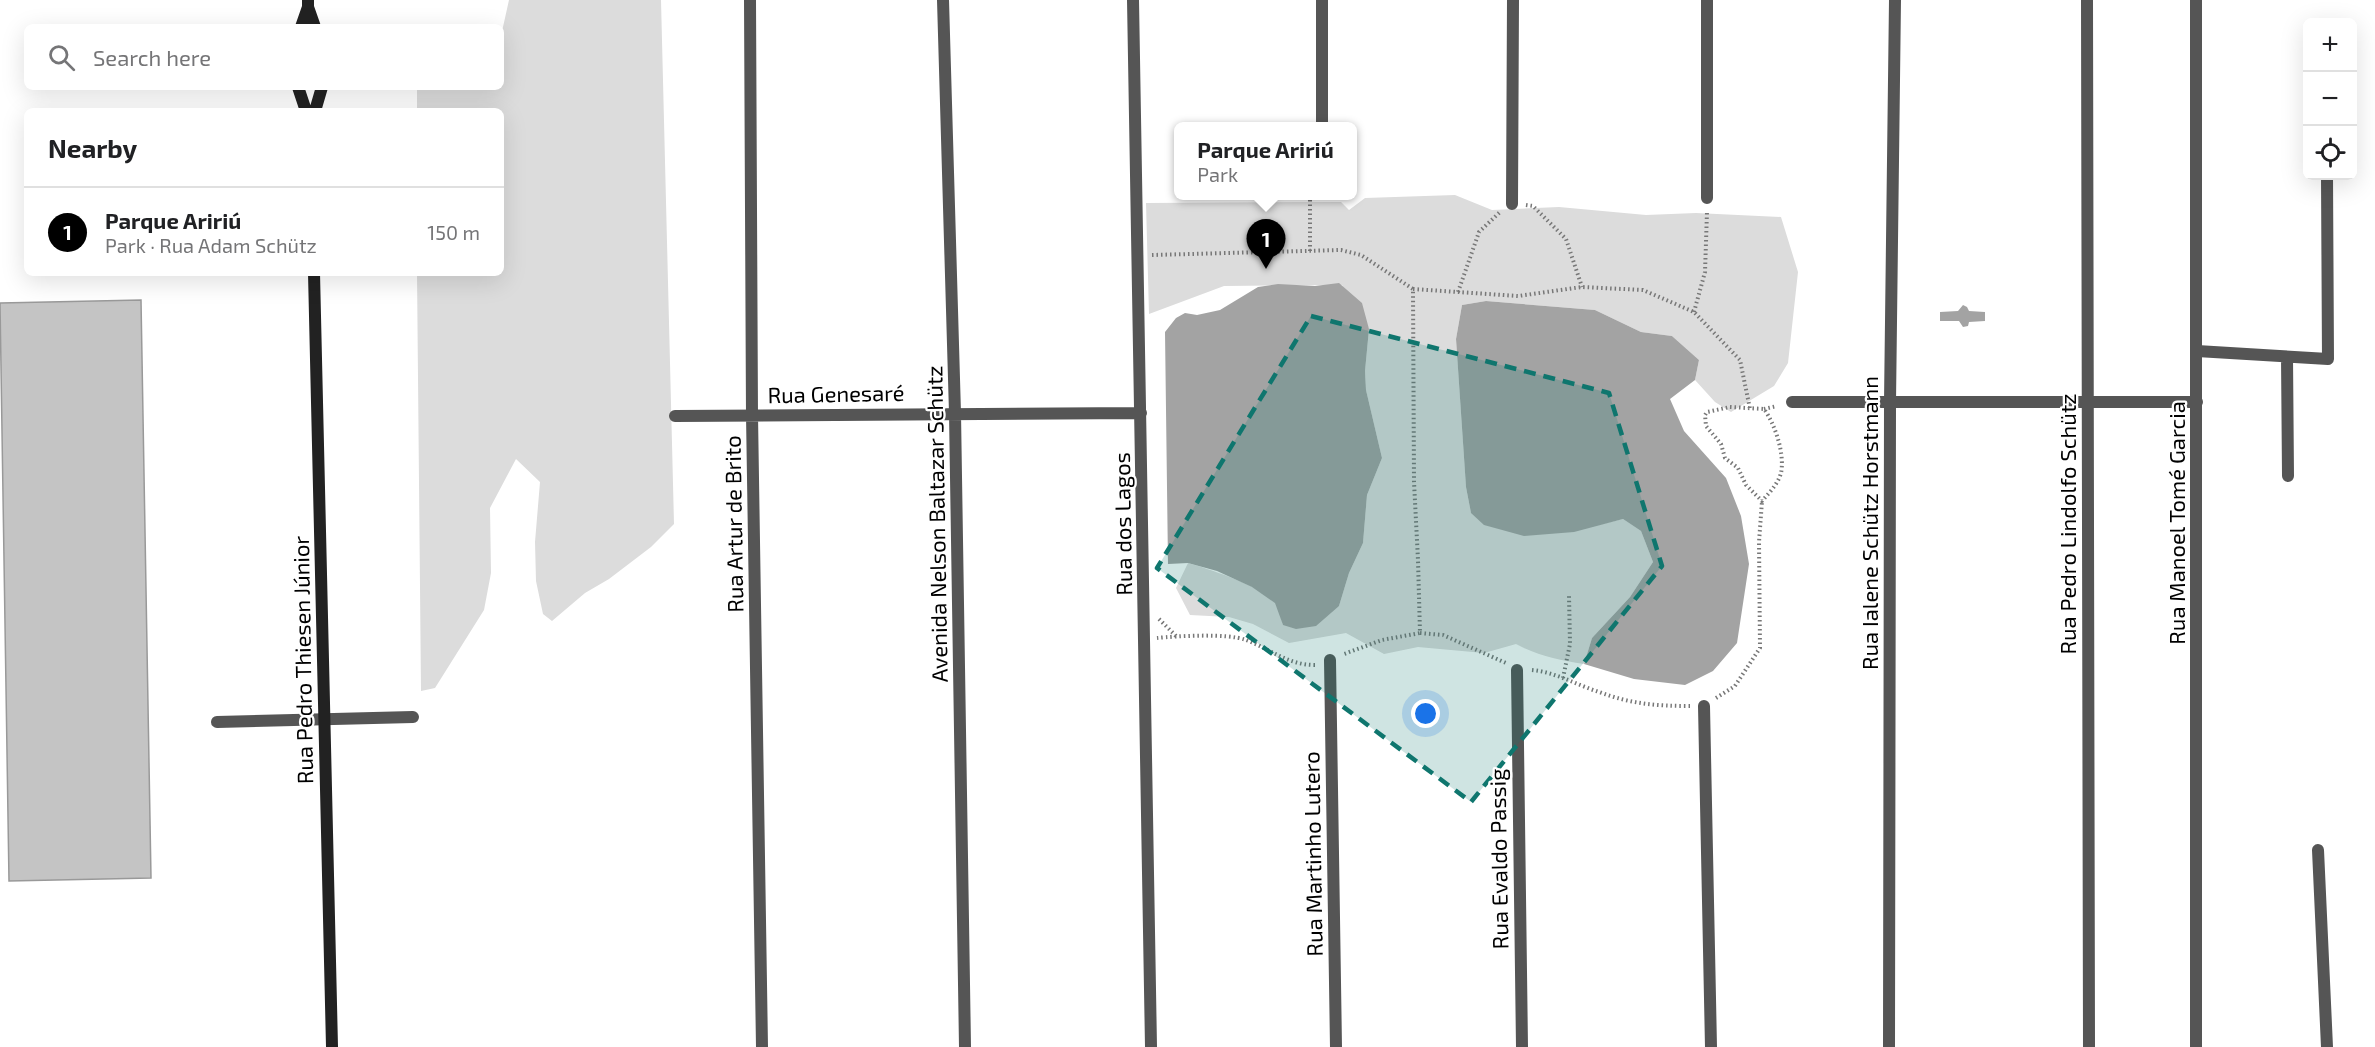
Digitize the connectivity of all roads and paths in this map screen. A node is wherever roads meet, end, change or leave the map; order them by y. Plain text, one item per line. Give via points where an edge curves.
1 (750, 0) edge
2 (943, 0) edge
3 (1133, 0) edge
4 (1322, 0) edge
5 (1513, 0) edge
6 (1707, 0) edge
7 (1895, 0) edge
8 (2087, 0) edge
9 (2196, 0) edge
10 (308, 4) edge
11 (303, 24) edge
12 (314, 24) edge
13 (322, 90) edge
14 (299, 91) edge
15 (305, 108) edge
16 (316, 108) edge
17 (1322, 122) edge
18 (2326, 180) edge
19 (1707, 198) joint
20 (1310, 200) edge
21 (1512, 204) junction
22 (1310, 251) junction
23 (1159, 254) dead end
24 (314, 276) edge
25 (1582, 287) junction
26 (1413, 290) junction
27 (1458, 292) junction
28 (1694, 312) junction
29 (2197, 351) junction
30 (2288, 357) junction
31 (1792, 402) dead end
32 (1890, 402) junction
33 (2197, 402) junction
34 (2088, 403) junction
35 (1750, 409) junction
36 (955, 413) junction
37 (1141, 413) junction
38 (752, 415) junction
39 (675, 416) dead end
40 (2288, 476) dead end
41 (1762, 501) junction
42 (1569, 596) dead end
43 (1420, 633) junction
44 (1177, 637) dead end
45 (1330, 660) junction
46 (1517, 670) junction
47 (1563, 678) junction
48 (1704, 706) junction
49 (413, 717) dead end
50 (324, 719) junction
51 (217, 722) dead end
52 (2318, 850) dead end
53 (332, 1047) edge
54 (762, 1047) edge
55 (965, 1047) edge
56 (1151, 1047) edge
57 (1336, 1047) edge
58 (1522, 1047) edge
59 (1711, 1047) edge
60 (1889, 1047) edge
61 (2089, 1047) edge
62 (2196, 1047) edge
63 (2327, 1047) edge

1 - 38 street, Rua Artur de Brito
2 - 36 street, Avenida Nelson Baltazar Schütz
3 - 37 street, Rua dos Lagos
4 - 17 street
5 - 21 street
6 - 19 street
7 - 32 street, Rua Ialene Schütz Horstmann
8 - 34 street, Rua Pedro Lindolfo Schütz
9 - 29 street, Rua Manoel Tomé Garcia
10 - 11 main road
10 - 12 main road
13 - 14 main road
13 - 16 main road
14 - 15 main road
18 - 30 street via 2328,359
19 - 28 path via 1705,272
20 - 22 path
21 - 25 path via 1533,206 1566,239
21 - 27 path via 1479,232
22 - 23 path
22 - 26 path via 1341,250 1361,255
24 - 50 main road, Rua Pedro Thiesen Júnior
25 - 27 path via 1518,296
25 - 28 path via 1643,290
26 - 27 path
26 - 43 path
28 - 35 path via 1740,360
29 - 30 street
29 - 33 street, Rua Manoel Tomé Garcia
30 - 40 street
31 - 32 street
32 - 34 street
32 - 60 street, Rua Ialene Schütz Horstmann
33 - 34 street
33 - 62 street, Rua Manoel Tomé Garcia
34 - 61 street, Rua Pedro Lindolfo Schütz
35 - 41 path via 1764,409 1774,423 1780,458 1781,472
35 - 41 path via 1730,407 1707,412 1705,421 1721,444 1725,458 1738,468 1746,485
36 - 37 street, Rua Genesaré
36 - 38 street, Rua Genesaré
36 - 55 street, Avenida Nelson Baltazar Schütz
37 - 56 street, Rua dos Lagos
38 - 39 street, Rua Genesaré
38 - 54 street, Rua Artur de Brito
41 - 48 path via 1760,648 1735,686
42 - 47 path via 1570,644
43 - 45 path via 1382,640
43 - 46 path via 1443,635
44 - 45 path via 1243,639 1302,665
45 - 57 street, Rua Martinho Lutero
46 - 47 path via 1536,670
46 - 58 street, Rua Evaldo Passig
47 - 48 path via 1600,693 1651,706
48 - 59 street
49 - 50 street
50 - 51 street
50 - 53 main road, Rua Pedro Thiesen Júnior
52 - 63 street

